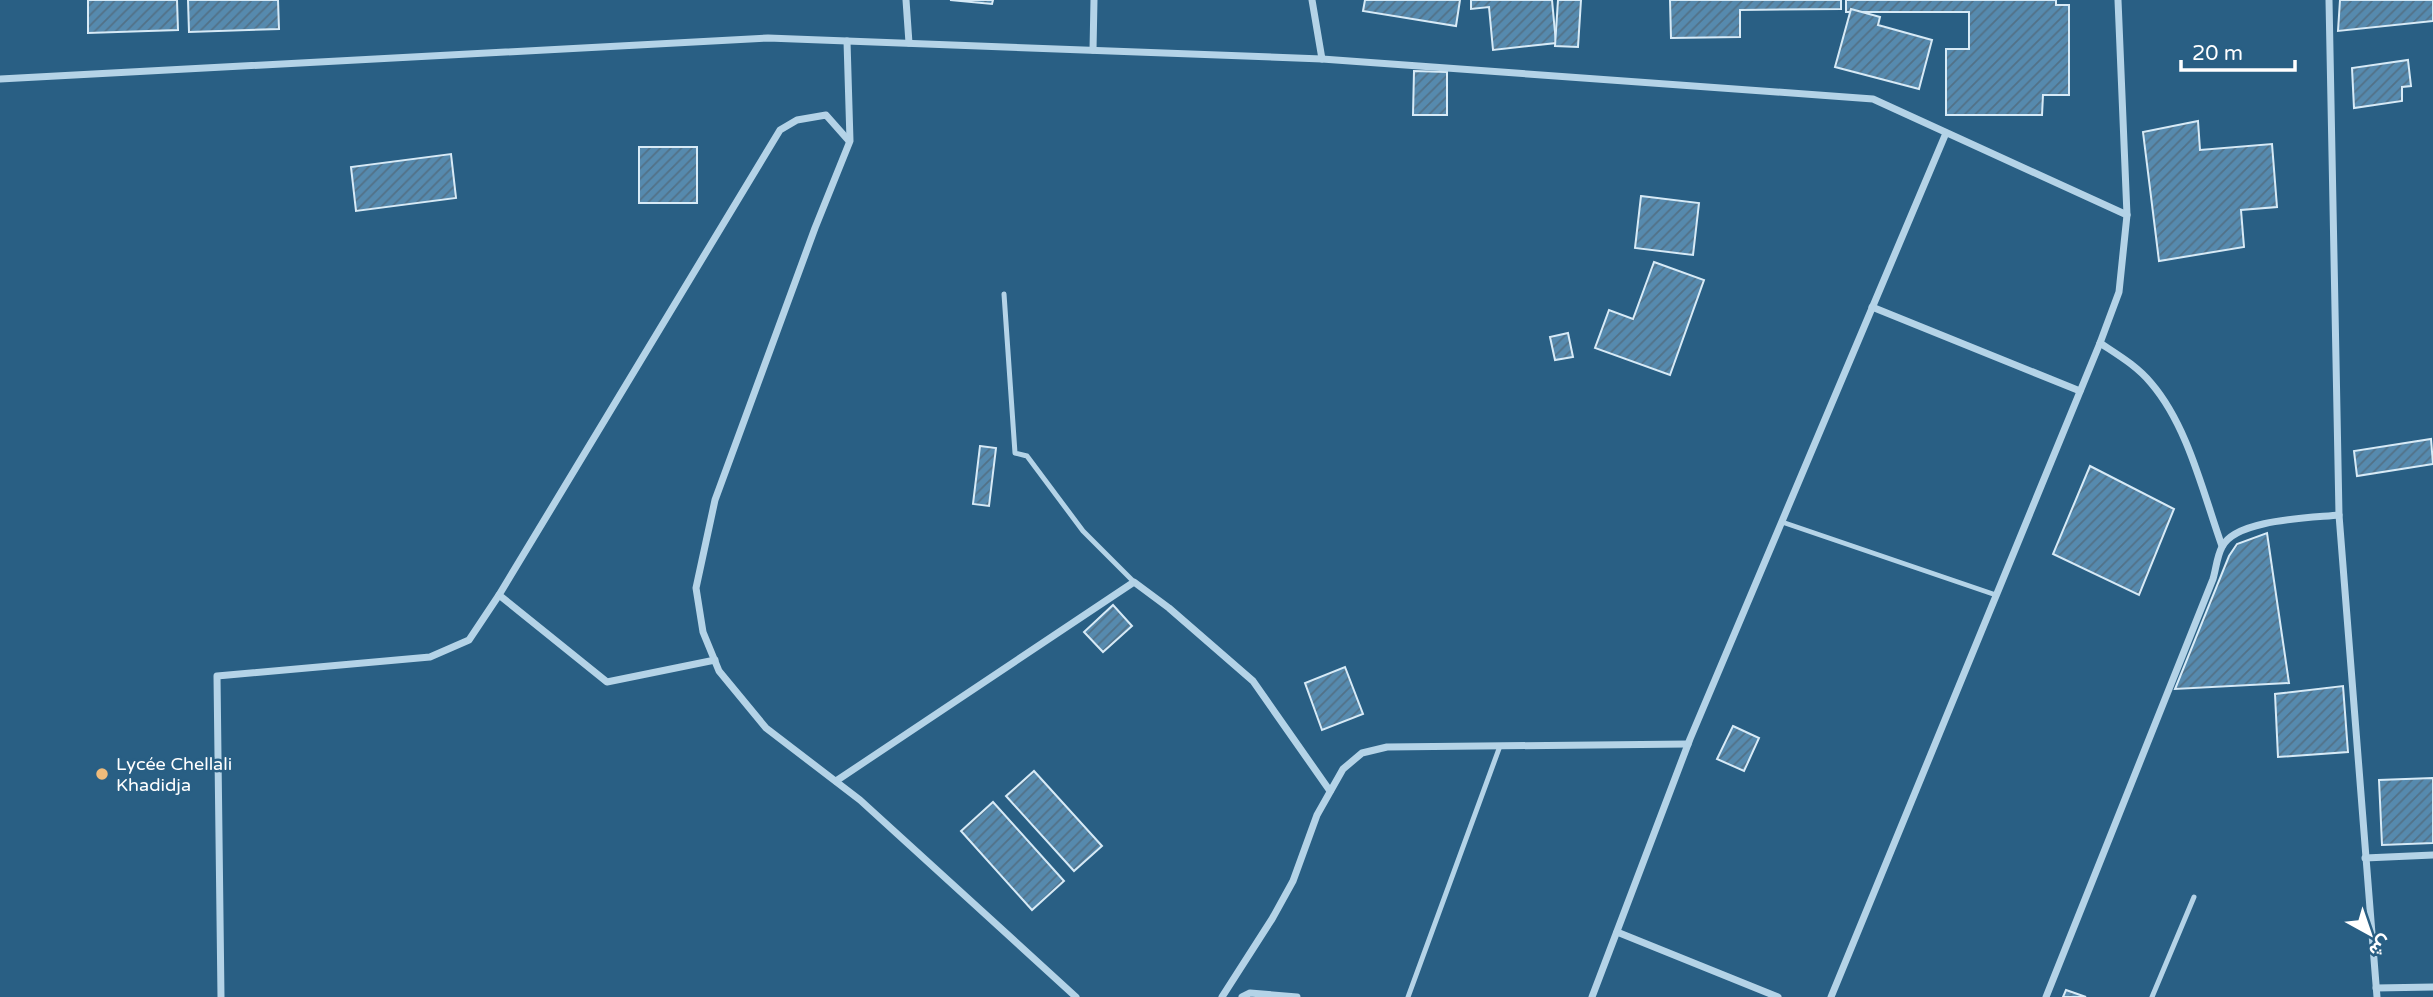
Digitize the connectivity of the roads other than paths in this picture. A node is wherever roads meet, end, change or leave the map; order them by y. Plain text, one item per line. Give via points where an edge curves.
1 (906, 0) edge
2 (1094, 0) edge
3 (1312, 0) edge
4 (2118, 0) edge
5 (2329, 0) edge
6 (847, 41) junction
7 (909, 43) junction
8 (1093, 50) junction
9 (1322, 59) junction
10 (0, 79) edge
11 (1946, 133) junction
12 (850, 141) junction
13 (2127, 215) junction
14 (1004, 294) dead end
15 (1872, 307) junction
16 (2100, 343) junction
17 (2080, 391) junction
18 (2339, 515) junction
19 (1782, 522) junction
20 (2222, 546) junction
21 (1134, 582) junction
22 (499, 595) junction
23 (1996, 595) junction
24 (715, 660) junction
25 (1688, 744) junction
26 (1500, 746) junction
27 (836, 781) junction
28 (1330, 791) junction
29 (2433, 855) edge
30 (2365, 858) junction
31 (2194, 897) dead end
32 (1617, 932) junction
33 (2433, 987) edge
34 (2376, 988) junction
35 (220, 997) edge
36 (1076, 997) edge
37 (1222, 997) edge
38 (1242, 997) edge
39 (1297, 997) edge
40 (1408, 997) edge
41 (1592, 997) edge
42 (1778, 997) edge
43 (1831, 997) edge
44 (2046, 997) edge
45 (2152, 997) edge
46 (2377, 997) edge

1 - 7 street
2 - 8 street
3 - 9 street
4 - 13 street
5 - 18 street
6 - 7 street
6 - 10 street via 768,38
6 - 12 street
7 - 8 street
8 - 9 street
9 - 11 street via 1872,99
11 - 13 street
11 - 15 street
12 - 22 street via 826,115 797,120 779,130
12 - 24 street via 715,500 696,588 703,632
13 - 16 street via 2119,292
14 - 21 lane via 1015,453 1027,456 1083,531
15 - 17 street
15 - 19 street
16 - 17 street
16 - 20 street via 2127,360 2169,407
17 - 23 street
18 - 20 street via 2258,525 2232,536
18 - 30 street
19 - 23 lane
19 - 25 street
20 - 44 street via 2213,579
21 - 27 street
21 - 28 street via 1253,681
22 - 24 street via 607,682
22 - 35 street via 469,640 430,657 217,676
23 - 43 street
24 - 27 street via 766,728
25 - 26 street
25 - 32 street
26 - 28 street via 1387,747 1362,753 1343,769
26 - 40 lane
27 - 36 street
28 - 37 street via 1293,881
29 - 30 street
30 - 34 street
31 - 45 lane
32 - 41 street
32 - 42 street
33 - 34 street
34 - 46 street
38 - 39 street via 1250,993

